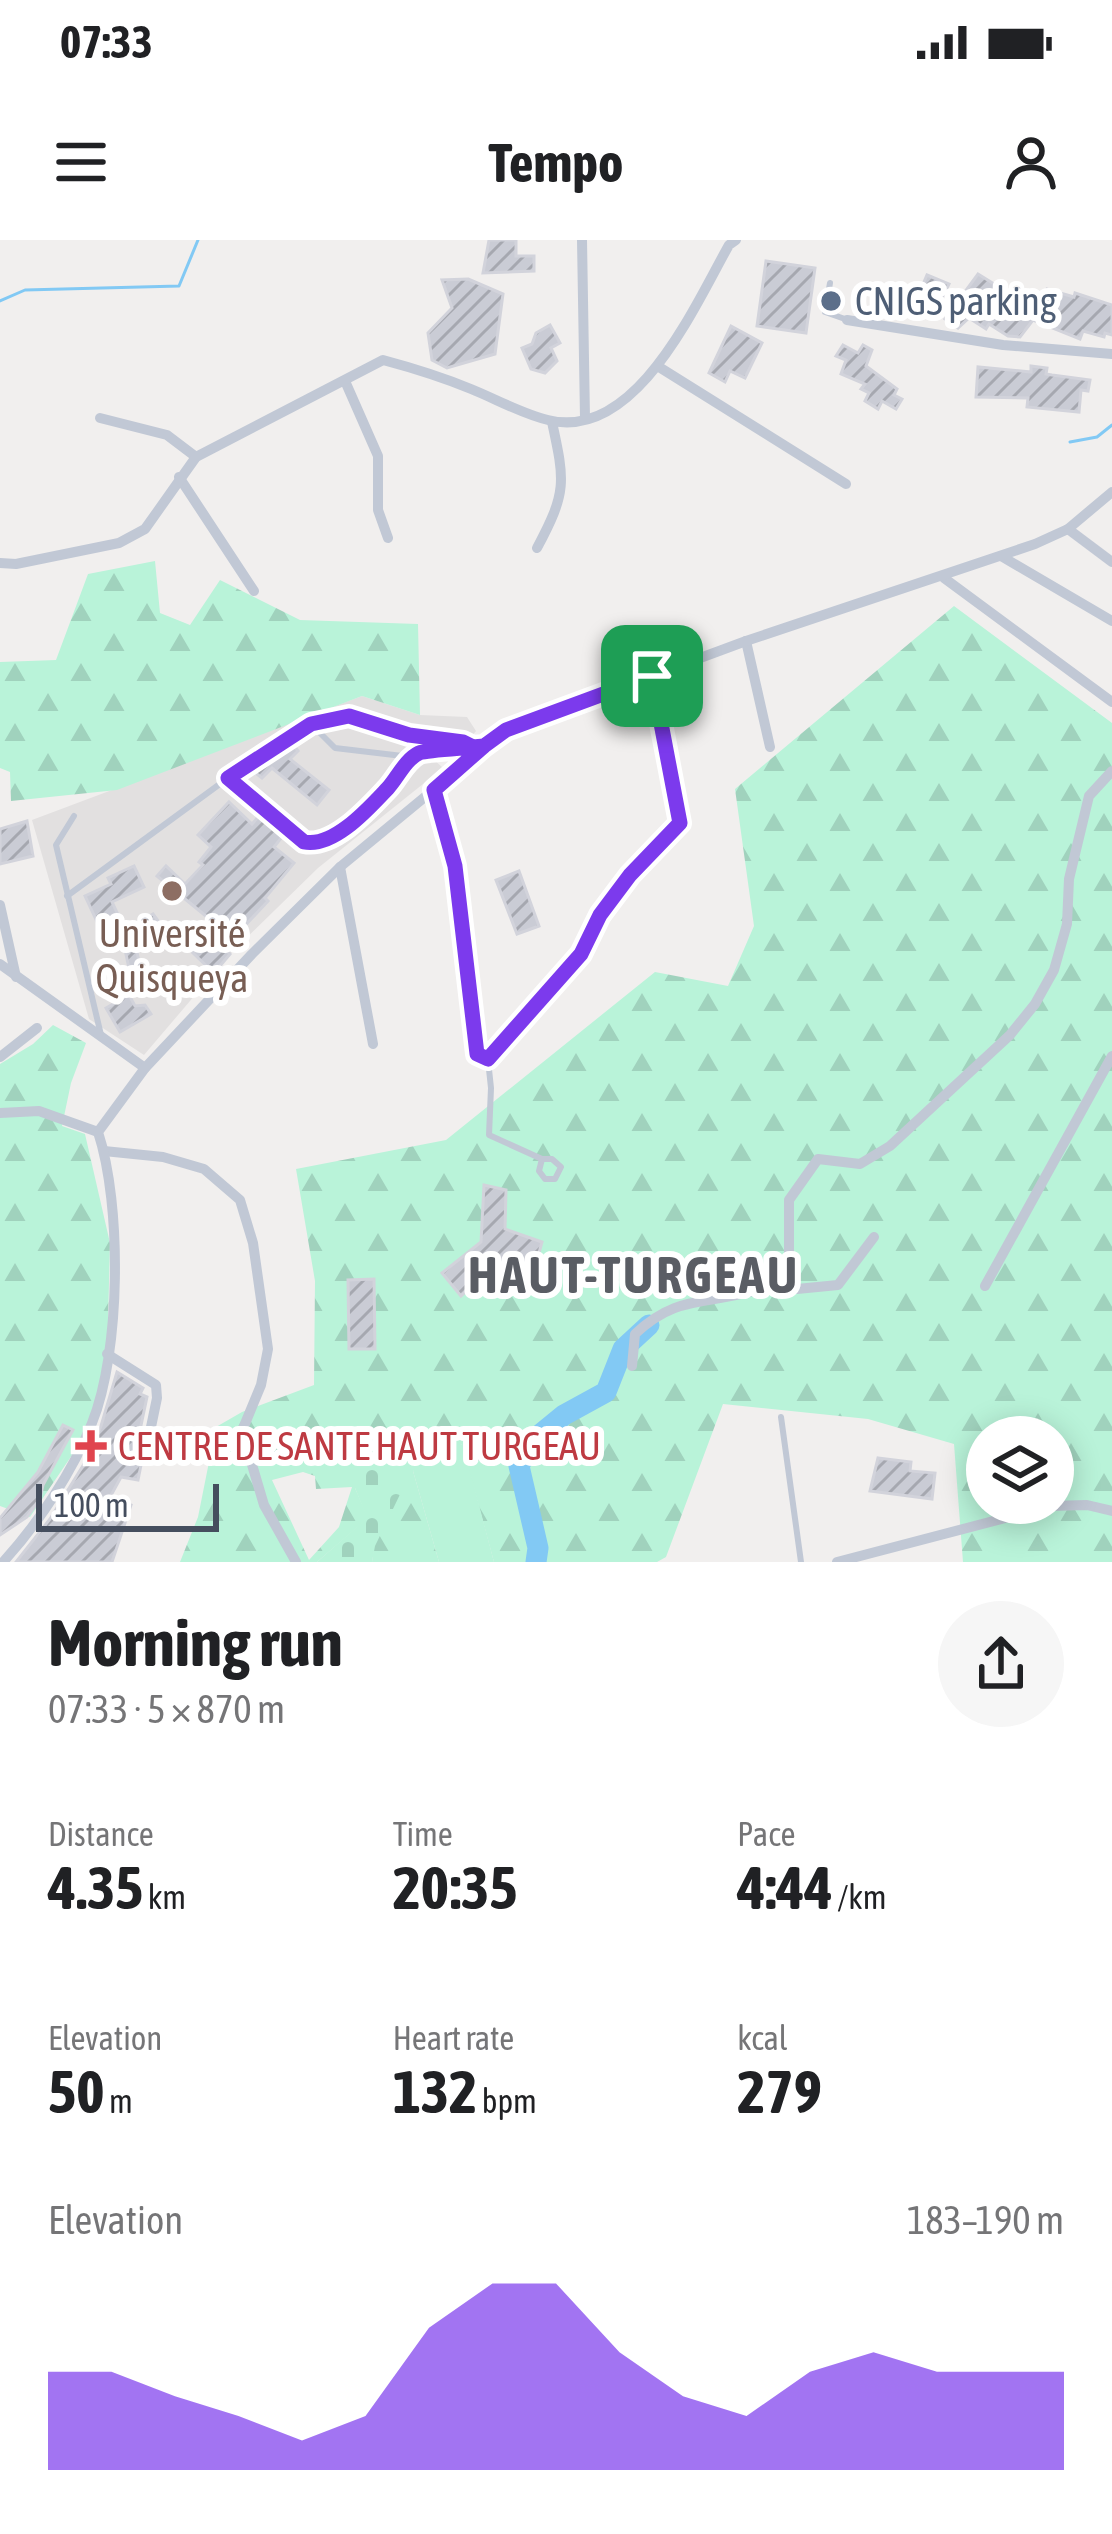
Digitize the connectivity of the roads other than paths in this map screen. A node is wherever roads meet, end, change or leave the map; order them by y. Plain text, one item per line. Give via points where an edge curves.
1 (582, 240) edge
2 (736, 240) edge
3 (830, 283) dead end
4 (847, 320) joint
5 (1112, 354) edge
6 (659, 367) junction
7 (345, 382) junction
8 (100, 418) dead end
9 (585, 418) junction
10 (552, 422) junction
11 (196, 457) junction
12 (179, 477) junction
13 (846, 484) dead end
14 (1112, 492) edge
15 (1068, 529) junction
16 (388, 538) dead end
17 (537, 548) dead end
18 (1000, 555) junction
19 (1112, 562) edge
20 (0, 563) edge
21 (944, 578) junction
22 (254, 591) dead end
23 (1112, 621) edge
24 (746, 641) junction
25 (652, 676) junction
26 (1112, 702) edge
27 (311, 724) junction
28 (478, 746) junction
29 (770, 747) dead end
30 (412, 758) junction
31 (1112, 771) edge
32 (228, 778) junction
33 (434, 790) junction
34 (74, 816) dead end
35 (340, 867) junction
36 (67, 896) junction
37 (0, 905) edge
38 (0, 964) edge
39 (16, 977) junction
40 (37, 1028) dead end
41 (102, 1039) junction
42 (373, 1044) dead end
43 (1112, 1056) edge
44 (482, 1057) junction
45 (0, 1058) edge
46 (145, 1068) junction
47 (0, 1113) edge
48 (98, 1132) junction
49 (104, 1151) junction
50 (542, 1160) dead end
51 (874, 1237) dead end
52 (789, 1273) junction
53 (985, 1286) dead end
54 (107, 1354) junction
55 (632, 1366) dead end
56 (781, 1417) dead end
57 (145, 1456) dead end
58 (1112, 1511) edge
59 (3, 1562) edge
60 (296, 1562) edge
61 (801, 1562) edge
62 (837, 1562) edge

1 - 9 street
2 - 6 street
3 - 4 lane via 825,312
4 - 5 street
6 - 9 street via 632,396
6 - 13 street
7 - 10 street via 383,360
7 - 11 street
7 - 16 street via 378,456 378,510
8 - 11 street via 167,435
9 - 10 street
10 - 17 street via 561,505
11 - 12 street
12 - 20 street via 145,529 119,543
12 - 22 street
14 - 15 street
15 - 18 street
15 - 19 street
18 - 21 street
18 - 23 street
21 - 24 street
21 - 26 street
24 - 25 street
24 - 29 street
25 - 28 street
25 - 44 street via 680,823 620,888 581,954
27 - 28 lane via 349,716
27 - 30 lane via 335,748
27 - 32 lane
28 - 30 lane
28 - 33 street
30 - 32 lane via 364,811 315,844
31 - 52 street via 1089,796 1067,924 1036,1004 890,1146 860,1164 818,1160 789,1200
32 - 36 lane
33 - 35 street
33 - 44 street via 455,866
34 - 36 lane via 56,845
35 - 42 street
35 - 46 street
36 - 41 lane
37 - 39 street
38 - 39 street
39 - 41 street
40 - 45 street
41 - 46 street
43 - 53 street
44 - 50 lane via 489,1135
46 - 48 street
47 - 48 street via 39,1111
48 - 49 street
49 - 54 street via 116,1263
49 - 60 street via 204,1169 240,1200 268,1349 242,1431 264,1505
51 - 52 street via 838,1285 797,1289
52 - 55 street via 755,1291 656,1314 635,1334
54 - 57 street via 156,1385
54 - 59 street via 93,1422
56 - 61 lane
58 - 62 street via 1051,1506

